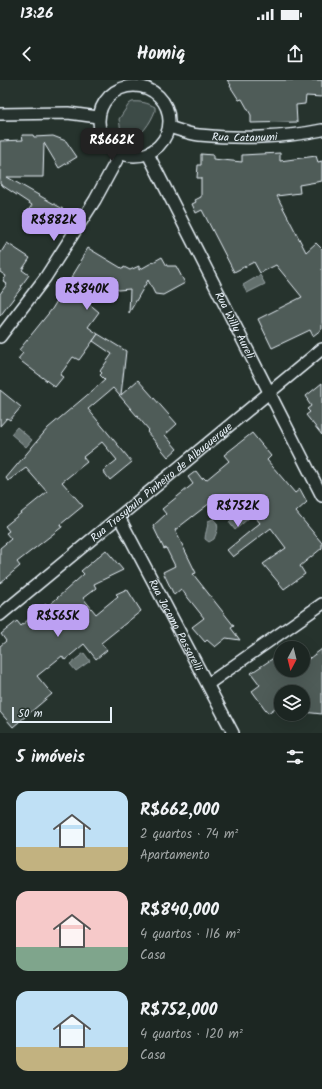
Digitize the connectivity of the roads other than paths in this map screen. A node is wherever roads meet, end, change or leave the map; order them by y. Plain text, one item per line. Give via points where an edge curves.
1 (117, 84) edge
2 (153, 85) edge
3 (0, 114) edge
4 (98, 117) junction
5 (169, 127) junction
6 (322, 130) edge
7 (120, 154) junction
8 (148, 154) junction
9 (0, 337) edge
10 (322, 349) edge
11 (268, 393) junction
12 (322, 496) edge
13 (119, 517) junction
14 (322, 604) edge
15 (0, 615) edge
16 (208, 684) junction
17 (233, 733) edge

1 - 2 street
1 - 4 street via 105,100
2 - 5 street via 168,112
3 - 4 street via 68,113
4 - 7 street via 100,132 108,145
5 - 6 street, Rua Catanumi via 198,135 237,137
5 - 8 street via 163,142
7 - 8 street
7 - 9 street via 95,200 45,278
8 - 11 street, Rua Willy Aureli
10 - 11 street, Rua Trasybulo Pinheiro de Albuquerque
11 - 12 street, Rua Willy Aureli
11 - 13 street, Rua Trasybulo Pinheiro de Albuquerque
13 - 15 street, Rua Trasybulo Pinheiro de Albuquerque
13 - 16 street, Rua Jacomo Passarelli
14 - 16 street
16 - 17 street, Rua Jacomo Passarelli

